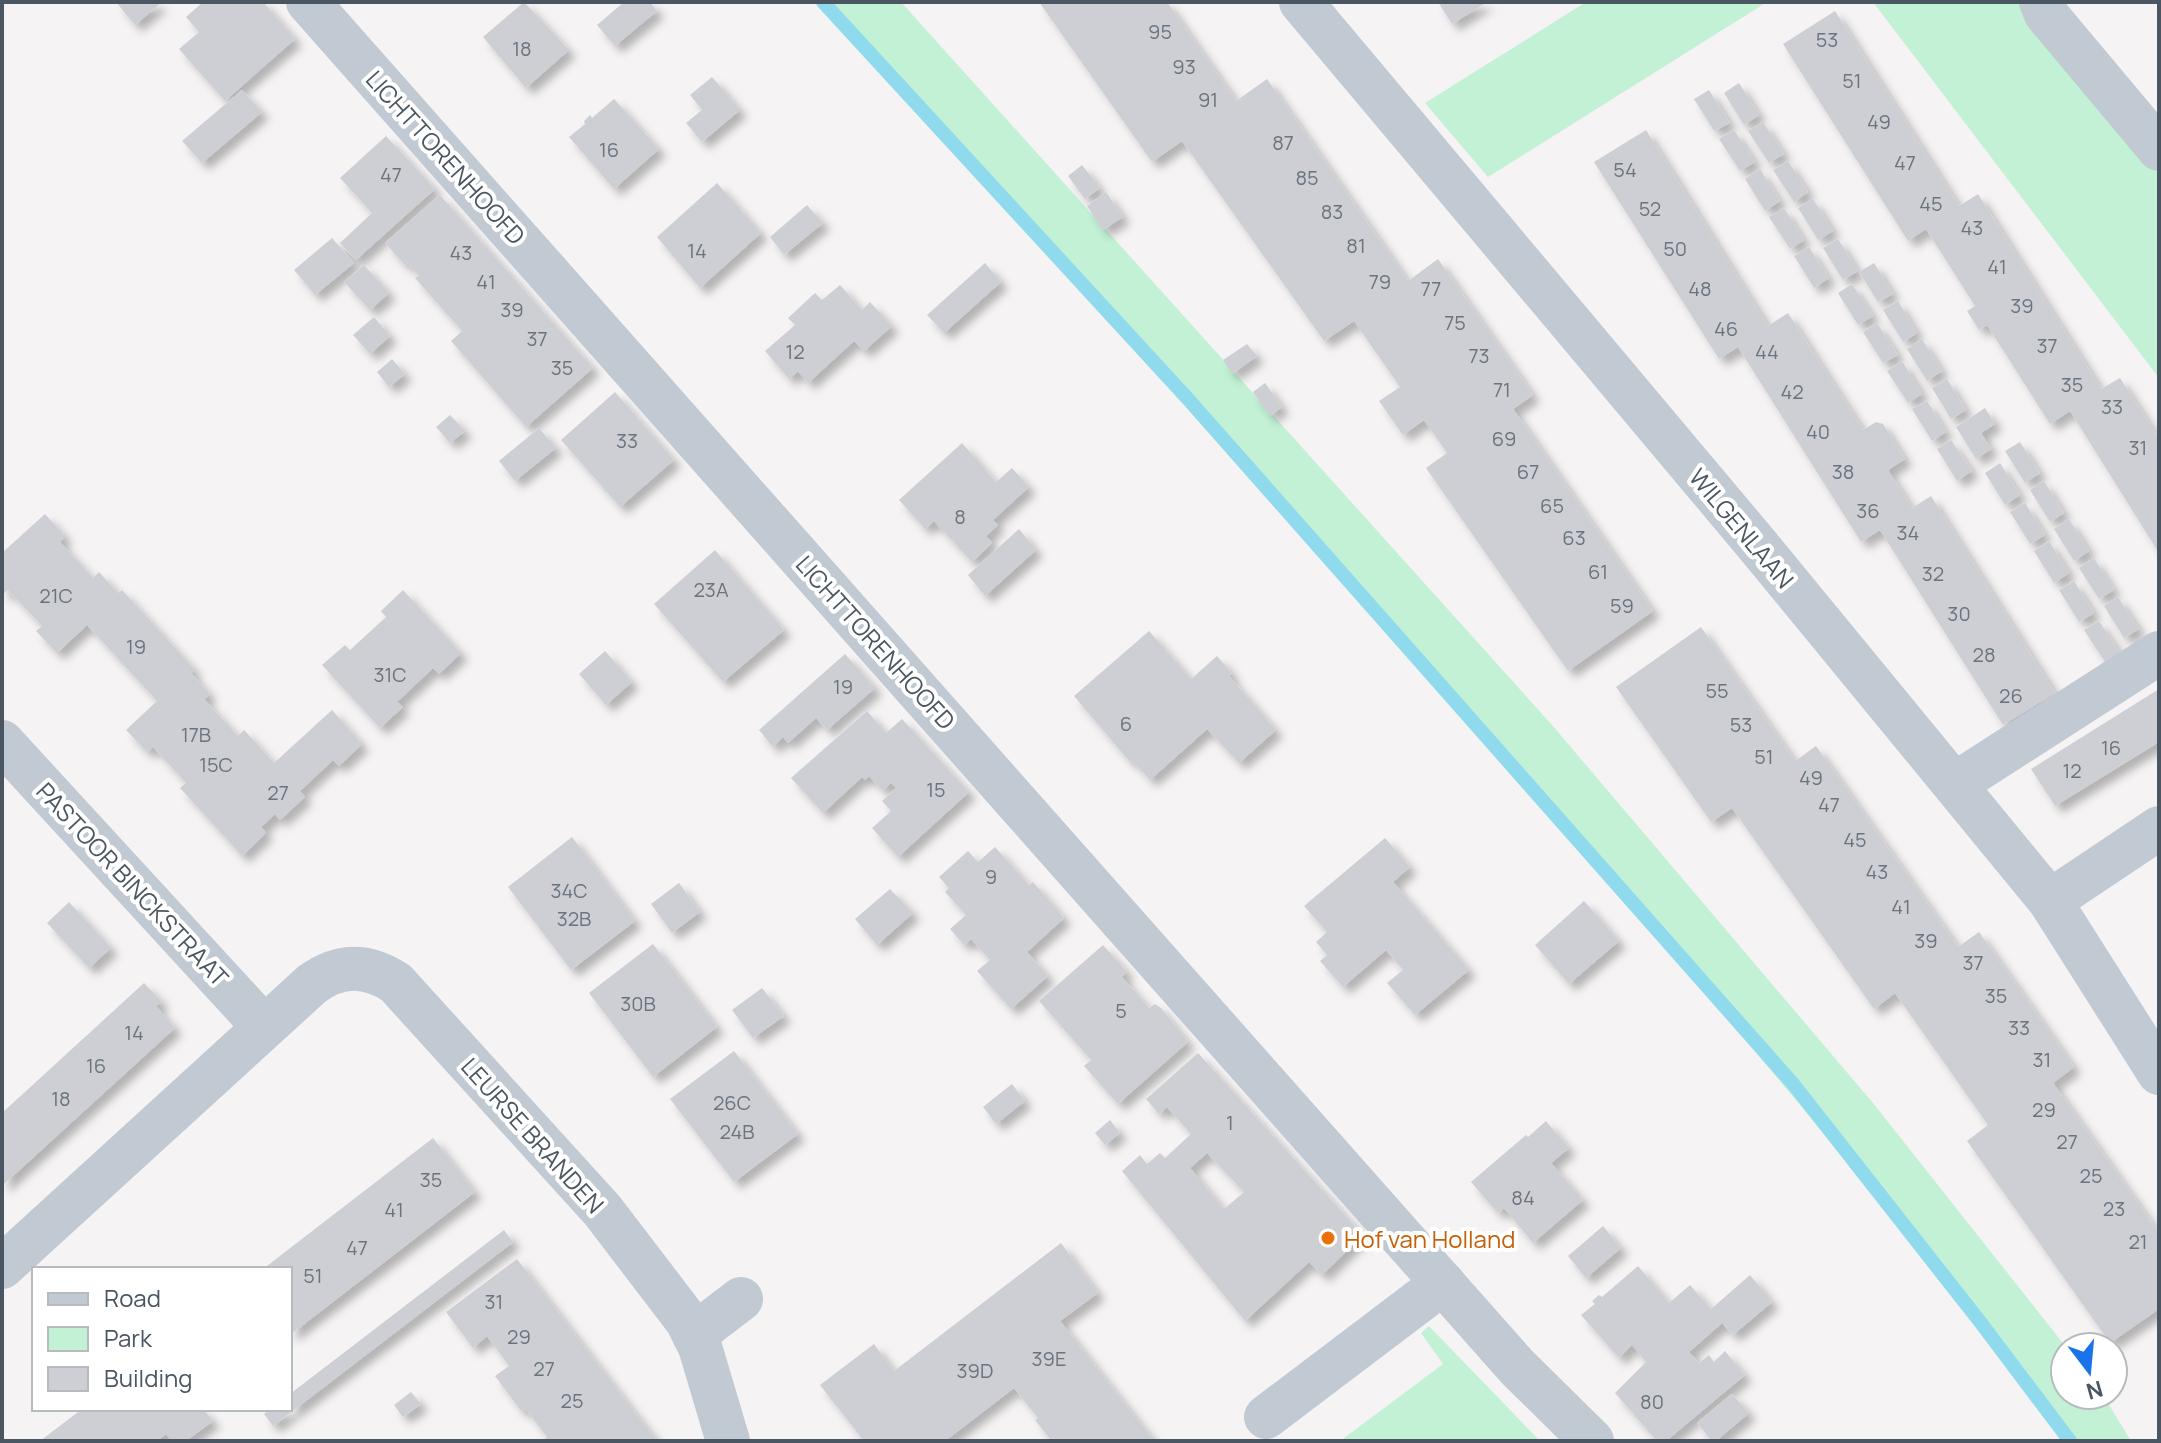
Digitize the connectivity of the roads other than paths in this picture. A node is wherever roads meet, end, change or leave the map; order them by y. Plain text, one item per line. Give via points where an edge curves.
1 (308, 2) edge
2 (1301, 2) edge
3 (2041, 2) edge
4 (2159, 149) edge
5 (2159, 653) edge
6 (2, 742) edge
7 (1955, 784) junction
8 (2159, 828) edge
9 (2050, 901) junction
10 (264, 1027) junction
11 (2159, 1073) edge
12 (2, 1267) edge
13 (1443, 1283) junction
14 (741, 1299) dead end
15 (694, 1335) junction
16 (1266, 1417) dead end
17 (728, 1441) edge
18 (1592, 1441) edge

1 - 13 street, LICHTTORENHOOFD
2 - 7 street, WILGENLAAN
3 - 4 street
5 - 7 street
6 - 10 street, PASTOOR BINCKSTRAAT
7 - 9 street, WILGENLAAN
8 - 9 street
9 - 11 street, WILGENLAAN
10 - 12 street
10 - 15 street, LEURSE BRANDEN via 324,976 348,968 378,972 396,983 603,1211
13 - 16 street
13 - 18 street, LICHTTORENHOOFD
14 - 15 street
15 - 17 street, LEURSE BRANDEN

